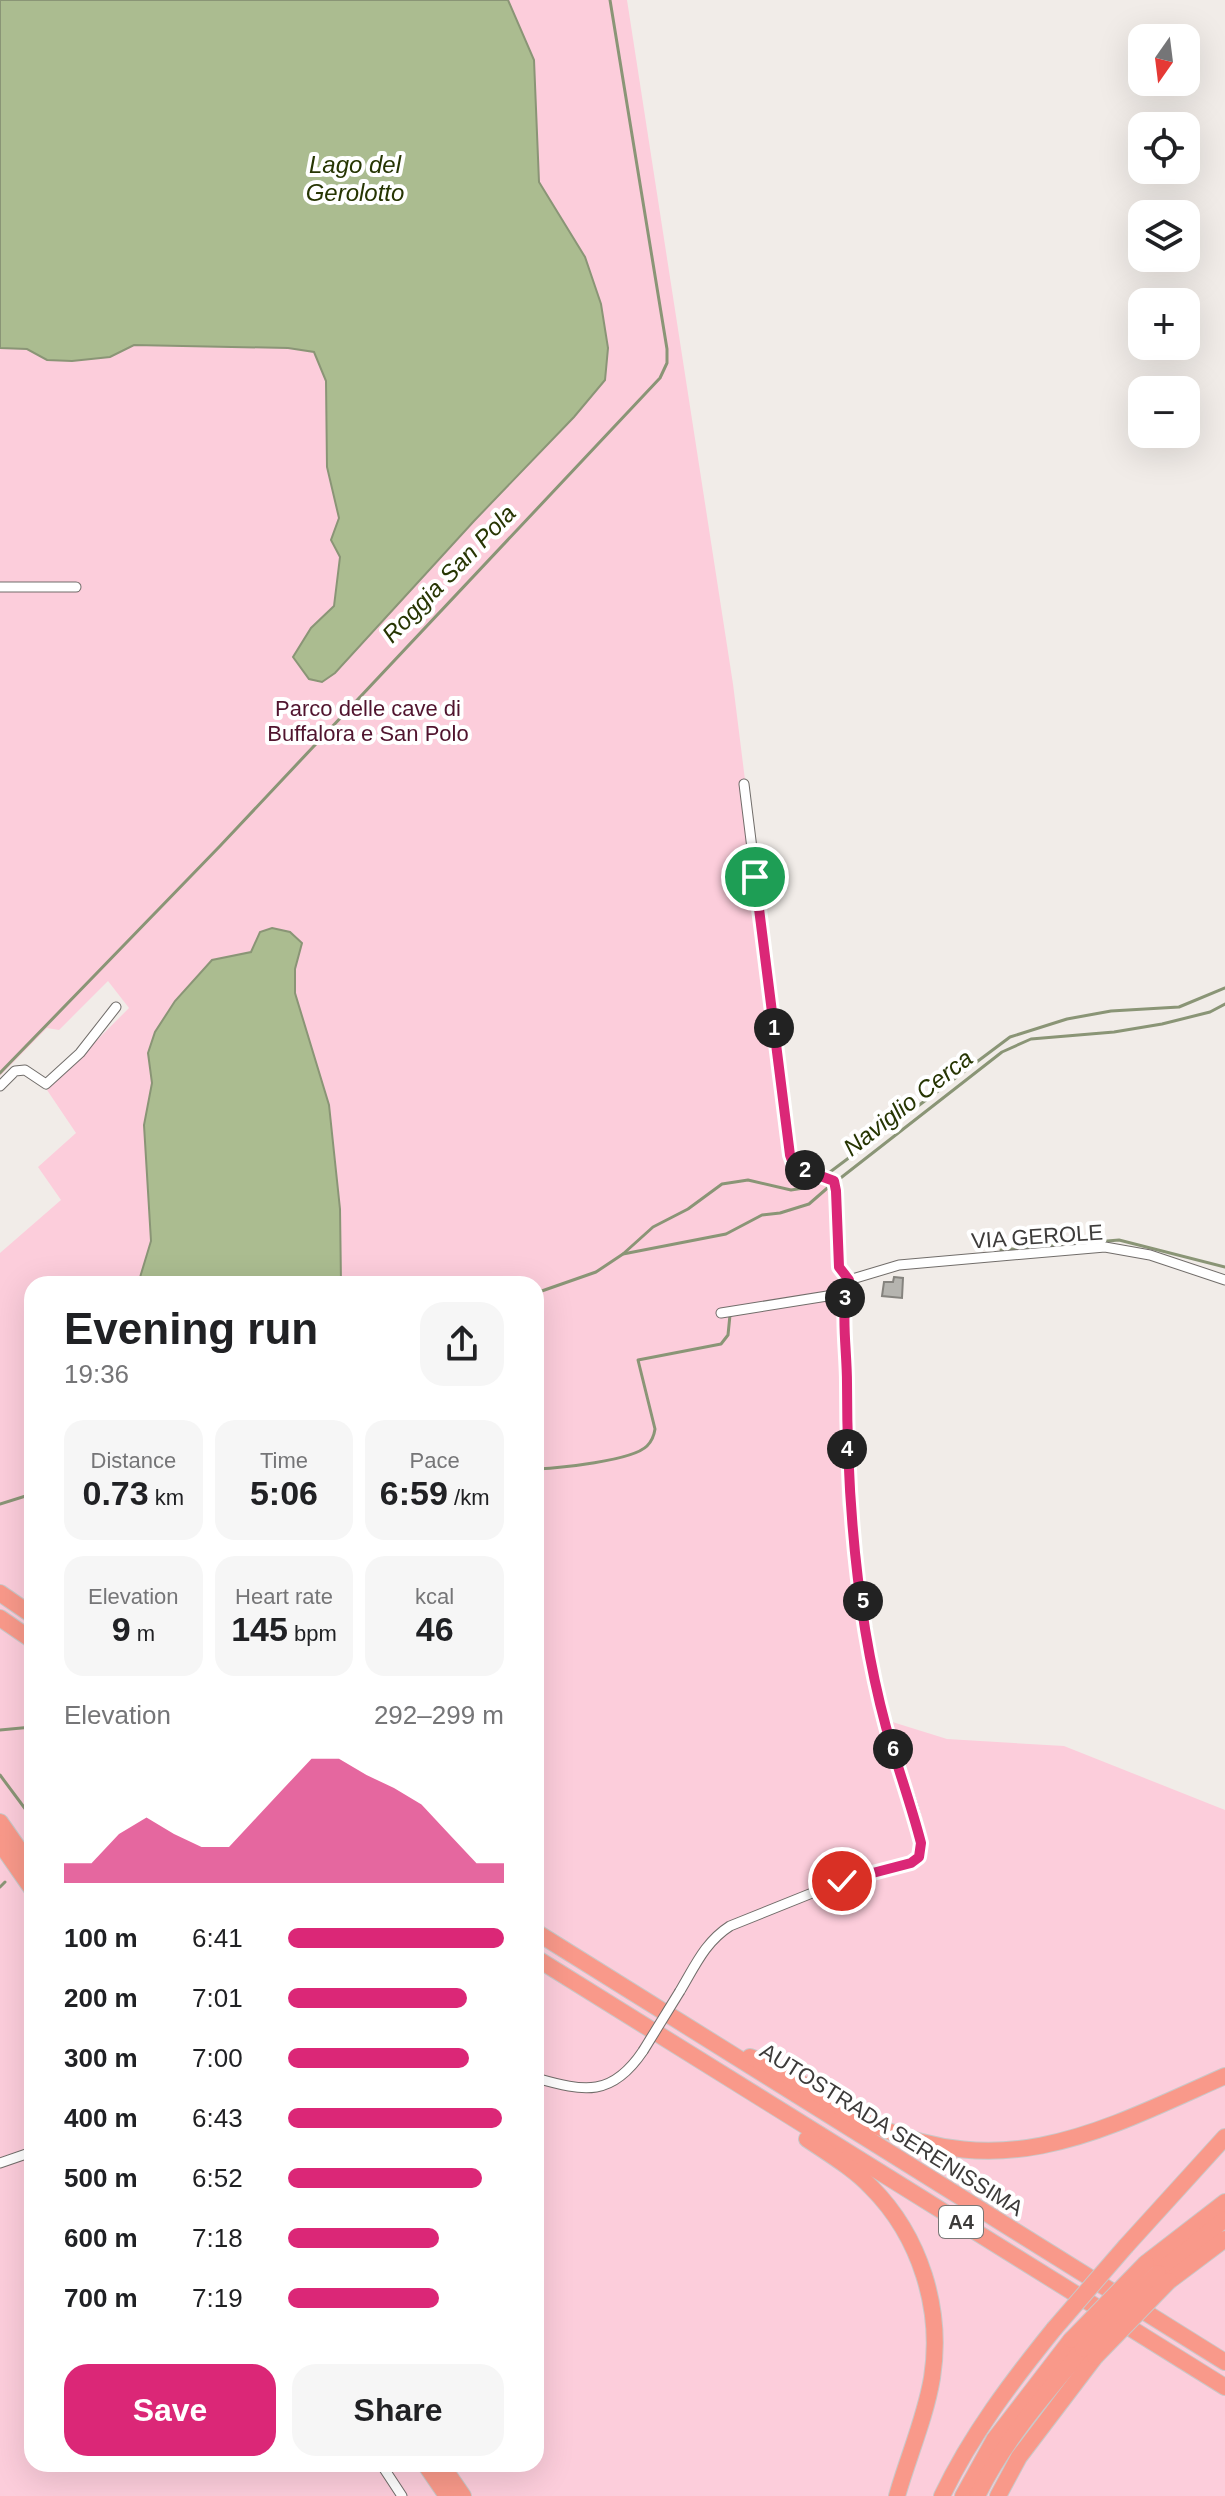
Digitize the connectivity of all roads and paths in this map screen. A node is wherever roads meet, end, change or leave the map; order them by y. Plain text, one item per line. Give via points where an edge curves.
1 (0, 587) edge
2 (76, 587) dead end
3 (744, 784) dead end
4 (116, 1007) dead end
5 (0, 1086) edge
6 (849, 1280) junction
7 (1225, 1280) edge
8 (846, 1293) junction
9 (721, 1313) dead end
10 (0, 1593) edge
11 (24, 1610) edge
12 (0, 1618) edge
13 (24, 1634) edge
14 (0, 1822) edge
15 (0, 1843) edge
16 (24, 1856) edge
17 (24, 1878) edge
18 (544, 1937) edge
19 (544, 1963) edge
20 (708, 2040) junction
21 (697, 2058) junction
22 (1225, 2076) edge
23 (544, 2080) edge
24 (1225, 2137) edge
25 (24, 2155) edge
26 (0, 2163) edge
27 (1225, 2202) edge
28 (1225, 2219) edge
29 (1225, 2239) edge
30 (1157, 2272) junction
31 (1083, 2349) junction
32 (1225, 2362) edge
33 (1225, 2387) edge
34 (386, 2472) edge
35 (430, 2472) edge
36 (446, 2472) edge
37 (402, 2496) edge
38 (447, 2496) edge
39 (463, 2496) edge
40 (897, 2496) edge
41 (942, 2496) edge
42 (963, 2496) edge
43 (977, 2496) edge
44 (998, 2496) edge

1 - 2 street
3 - 6 street via 790,1155 794,1166 834,1181 839,1267
4 - 5 street via 80,1053 46,1084 25,1070 15,1071
6 - 7 street, VIA GEROLE via 899,1265 1105,1247 1150,1255
6 - 8 street
8 - 9 street
8 - 23 street, bridge via 849,1491 867,1638 886,1726 921,1843 919,1857 842,1881 715,1936 643,2051 618,2081 584,2088
10 - 11 highway
12 - 13 highway
14 - 16 highway
15 - 17 highway
18 - 20 highway, AUTOSTRADA SERENISSIMA / A4
19 - 21 highway, AUTOSTRADA SERENISSIMA / A4
20 - 22 highway via 782,2071 876,2126 936,2146 967,2150 1055,2145
20 - 32 highway, AUTOSTRADA SERENISSIMA / A4
21 - 33 highway, AUTOSTRADA SERENISSIMA / A4
21 - 40 highway via 871,2186 914,2245 929,2294 934,2356 924,2413
24 - 41 highway, bridge via 1017,2375
25 - 26 street
27 - 30 highway
28 - 30 highway
29 - 30 highway
30 - 31 highway, bridge
30 - 31 highway, bridge
31 - 42 highway via 994,2440
31 - 43 highway via 1025,2422
31 - 44 highway
34 - 37 street
35 - 38 highway
36 - 39 highway

